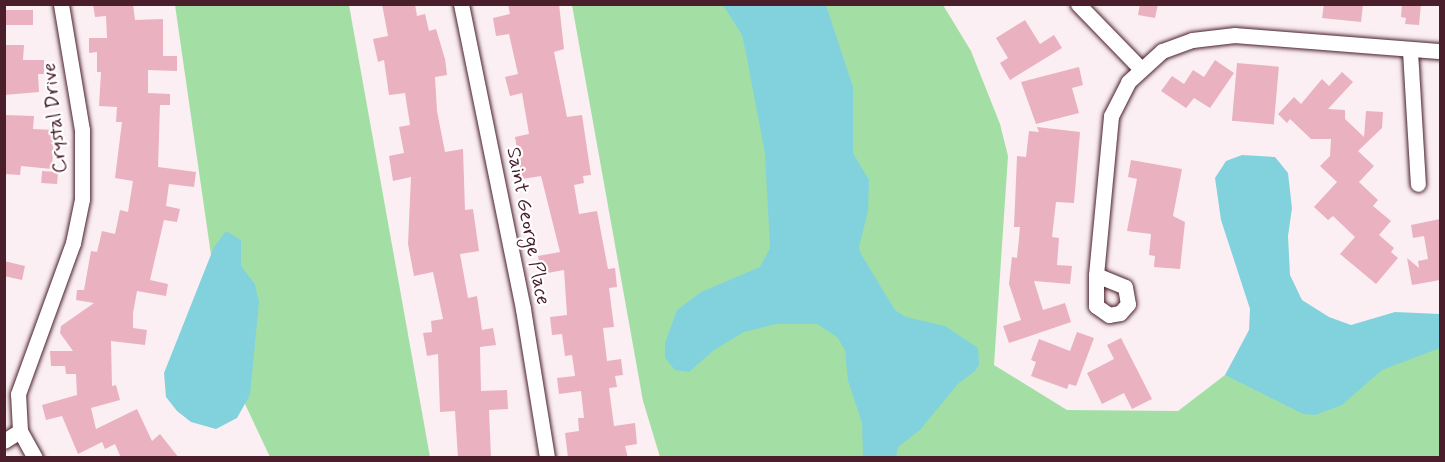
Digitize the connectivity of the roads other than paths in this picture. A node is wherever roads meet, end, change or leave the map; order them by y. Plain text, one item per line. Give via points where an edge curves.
1 (61, 4) edge
2 (461, 4) edge
3 (1078, 4) edge
4 (1410, 51) junction
5 (1440, 51) edge
6 (1140, 68) junction
7 (1418, 184) dead end
8 (1096, 275) dead end
9 (20, 431) junction
10 (4, 441) edge
11 (35, 458) edge
12 (547, 458) edge

1 - 9 street, Crystal Drive via 82,130 82,199 73,243 21,376 17,412
2 - 12 street, Saint George Place via 519,288
3 - 6 street
4 - 5 street
4 - 6 street via 1215,36 1171,47
4 - 7 street
6 - 8 street via 1128,82 1111,116
9 - 10 street
9 - 11 street, Crystal Drive

